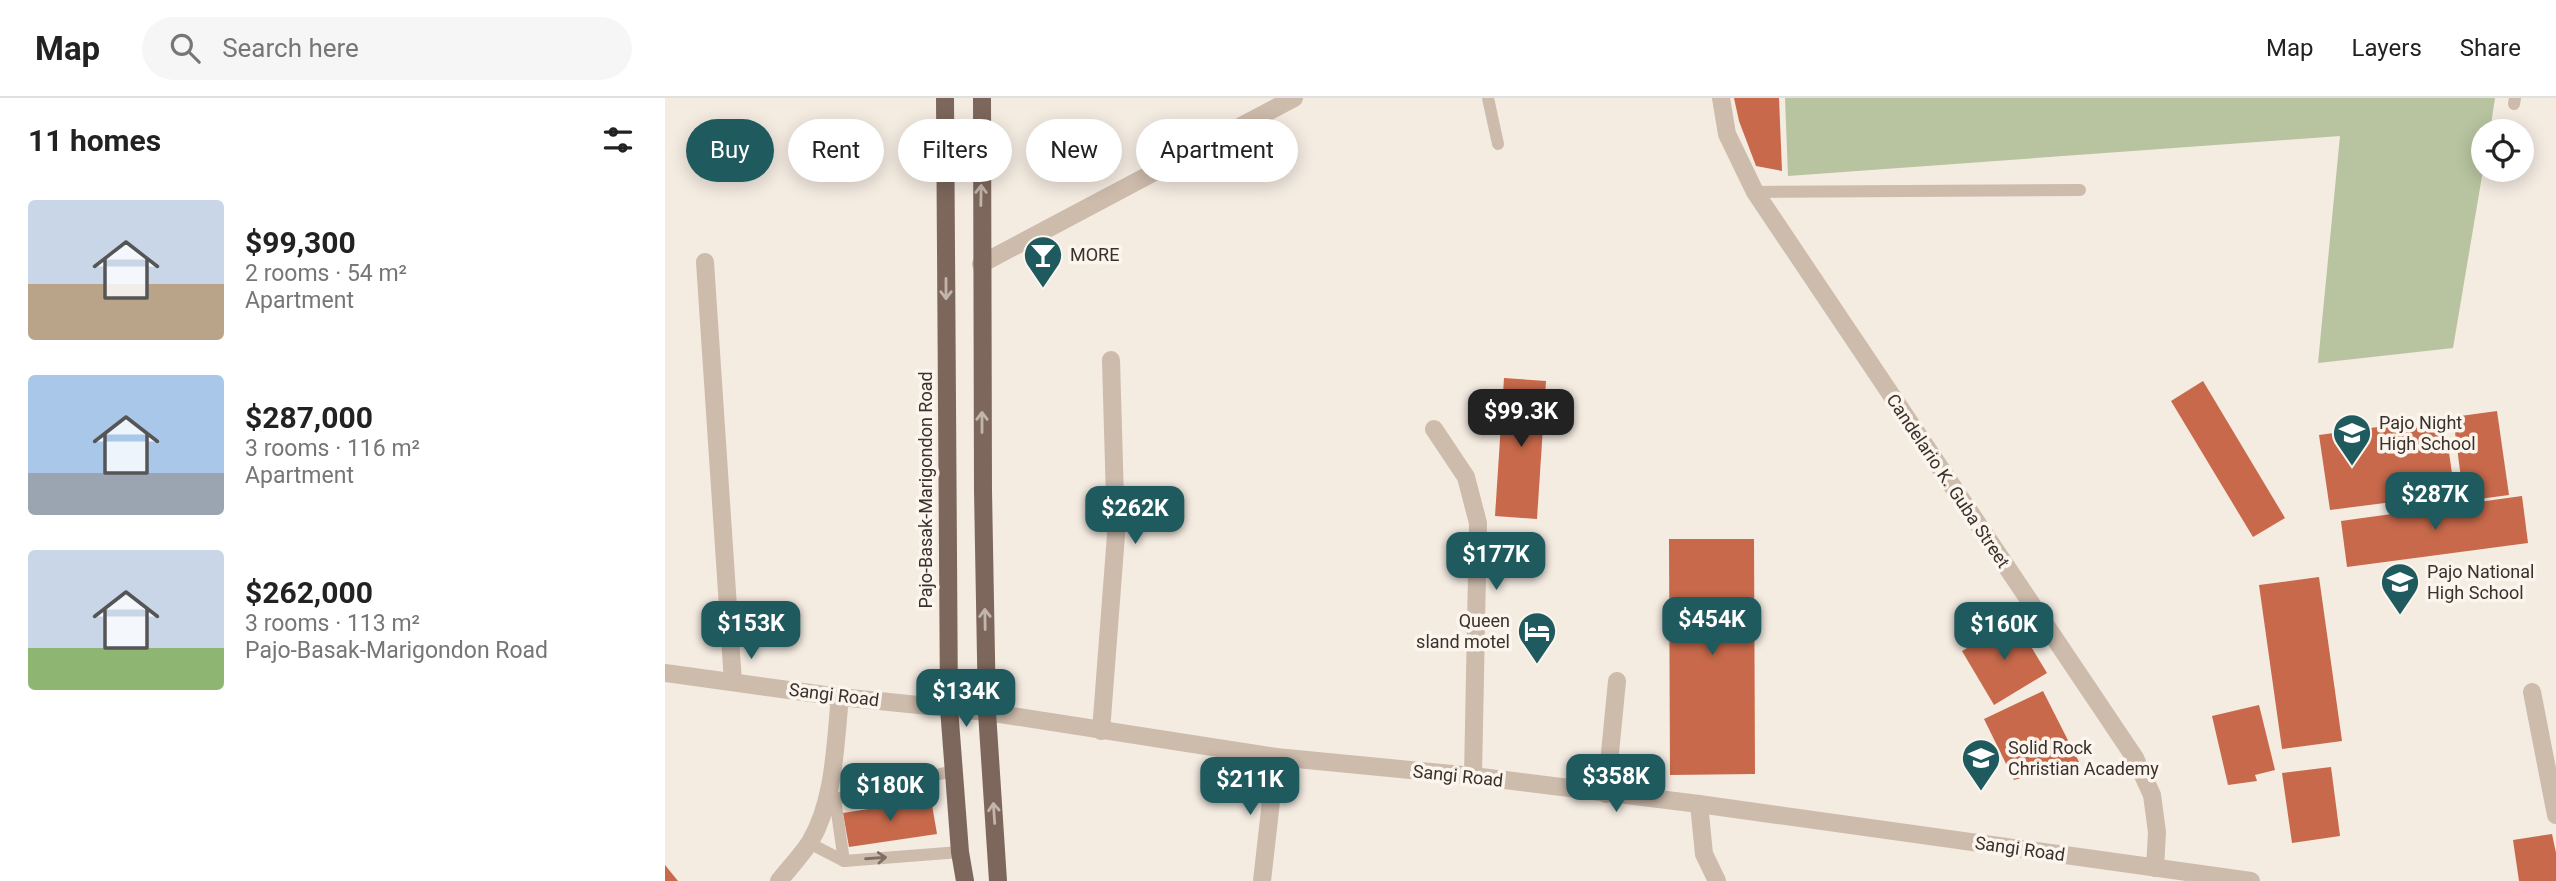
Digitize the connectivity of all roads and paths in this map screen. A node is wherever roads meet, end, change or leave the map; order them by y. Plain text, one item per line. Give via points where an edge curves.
1 (945, 98) edge
2 (982, 98) edge
3 (1294, 98) edge
4 (1488, 98) edge
5 (1721, 98) edge
6 (1497, 144) dead end
7 (2080, 190) dead end
8 (1755, 192) junction
9 (705, 262) dead end
10 (981, 264) junction
11 (1111, 360) dead end
12 (1434, 429) dead end
13 (665, 673) edge
14 (1617, 681) dead end
15 (733, 682) junction
16 (2532, 692) dead end
17 (840, 697) junction
18 (949, 708) junction
19 (987, 712) junction
20 (1101, 731) junction
21 (1276, 757) junction
22 (953, 771) junction
23 (1473, 776) junction
24 (1606, 793) junction
25 (831, 801) junction
26 (1699, 804) junction
27 (2556, 815) edge
28 (809, 843) junction
29 (960, 852) junction
30 (844, 861) junction
31 (2155, 868) junction
32 (779, 881) edge
33 (965, 881) edge
34 (998, 881) edge
35 (1262, 881) edge
36 (1717, 881) edge
37 (2251, 881) edge

1 -> 18 main road, Pajo-Basak-Marigondon Road
10 -> 2 main road
3 - 10 street
4 - 6 lane
5 - 8 street, Candelario K. Guba Street via 1727,134
7 - 8 lane
8 - 31 street, Candelario K. Guba Street via 2135,758 2152,794
9 - 15 street
19 -> 10 main road
11 - 20 street via 1116,535
12 - 23 street via 1466,477 1478,523
13 - 15 street, Sangi Road
14 - 24 street
15 - 17 street, Sangi Road
16 - 27 street
17 - 18 street, Sangi Road
17 - 25 street
18 - 19 street, Sangi Road
18 - 22 main road, Pajo-Basak-Marigondon Road
19 - 20 street, Sangi Road
34 -> 19 main road
20 - 21 street, Sangi Road
21 - 23 street, Sangi Road
21 - 35 street
22 - 25 lane
22 - 29 main road, Pajo-Basak-Marigondon Road
23 - 24 street, Sangi Road
24 - 26 street, Sangi Road
25 - 28 street
25 - 30 lane
26 - 31 street, Sangi Road
26 - 36 street via 1704,854
28 - 30 lane
28 - 32 street
30 -> 29 lane
29 - 33 main road, Pajo-Basak-Marigondon Road
31 - 37 street, Sangi Road

